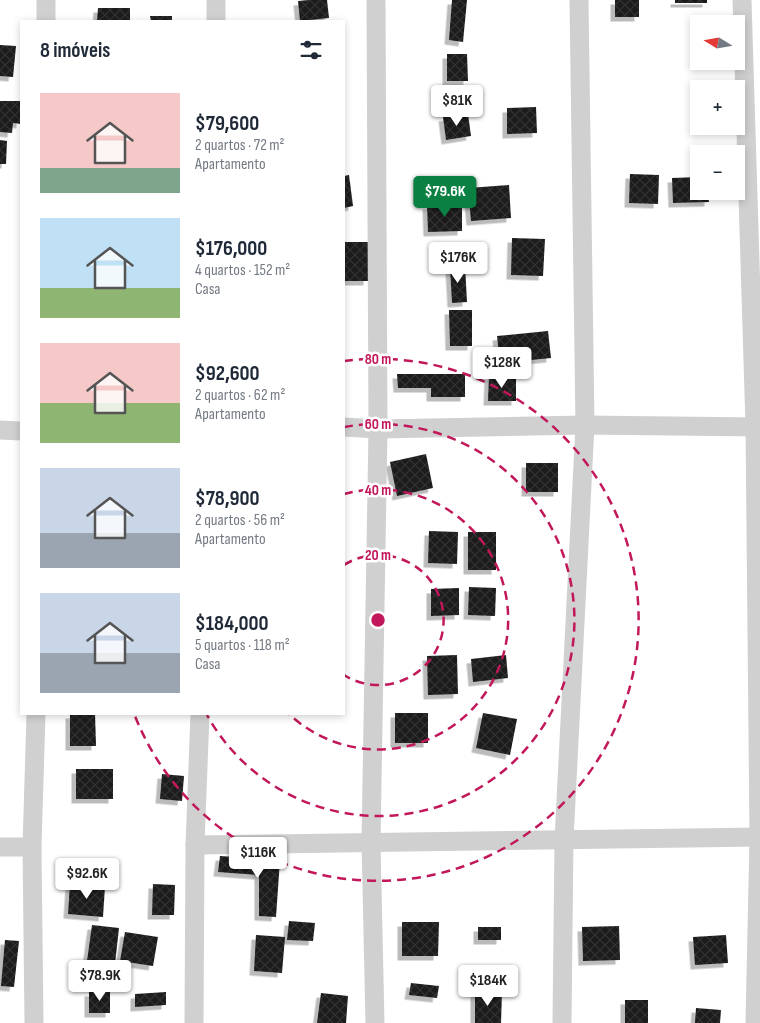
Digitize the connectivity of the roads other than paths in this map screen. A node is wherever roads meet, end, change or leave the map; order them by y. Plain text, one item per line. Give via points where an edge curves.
1 (46, 0) edge
2 (216, 0) edge
3 (376, 0) edge
4 (579, 0) edge
5 (742, 0) edge
6 (46, 20) edge
7 (216, 20) edge
8 (585, 425) junction
9 (758, 427) edge
10 (345, 428) edge
11 (378, 428) junction
12 (0, 430) edge
13 (20, 431) edge
14 (36, 715) edge
15 (200, 715) edge
16 (760, 837) edge
17 (564, 840) junction
18 (372, 842) junction
19 (195, 845) junction
20 (0, 847) edge
21 (32, 847) junction
22 (34, 1023) edge
23 (194, 1023) edge
24 (374, 1023) edge
25 (562, 1023) edge
26 (755, 1023) edge

1 - 6 street
2 - 7 street
3 - 11 street
4 - 8 street
5 - 9 street
8 - 9 street
8 - 11 street
8 - 17 street
9 - 16 street
10 - 11 street
11 - 18 street
12 - 13 street
14 - 21 street
15 - 19 street
16 - 17 street
16 - 26 street
17 - 18 street
17 - 25 street
18 - 19 street
18 - 24 street
19 - 23 street
20 - 21 street
21 - 22 street

